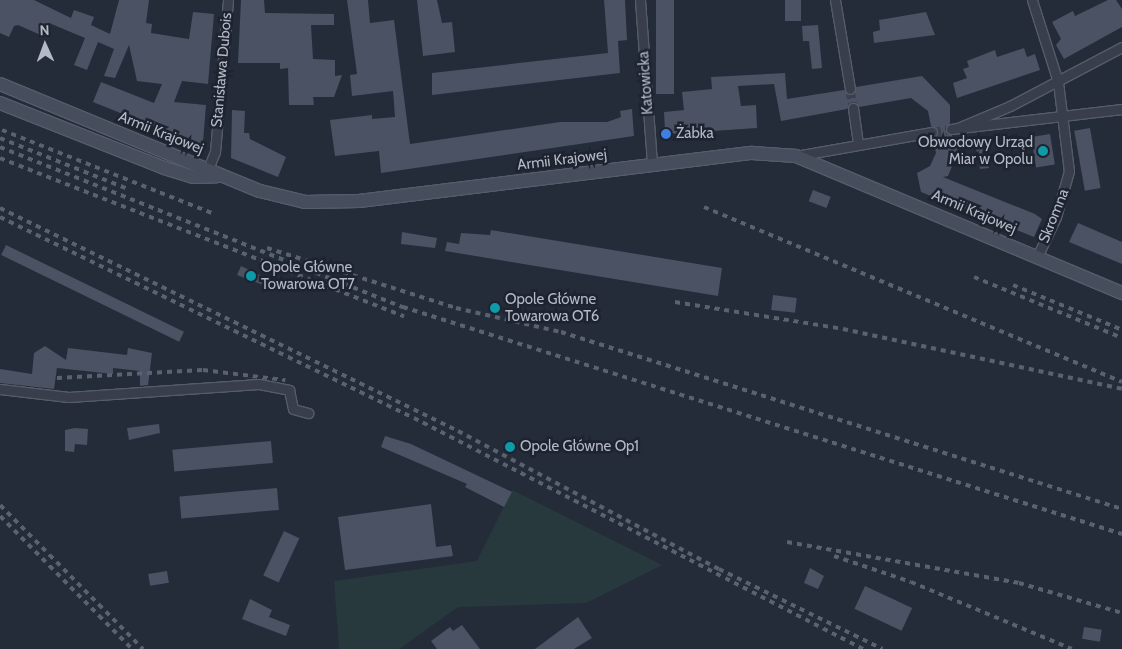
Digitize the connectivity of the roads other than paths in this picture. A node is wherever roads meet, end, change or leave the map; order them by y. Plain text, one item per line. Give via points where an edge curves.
1 (228, 0) edge
2 (640, 0) edge
3 (835, 0) edge
4 (1032, 0) edge
5 (1122, 47) edge
6 (1058, 82) junction
7 (0, 84) edge
8 (850, 89) tunnel mouth
9 (0, 103) edge
10 (853, 108) tunnel mouth
11 (1122, 109) edge
12 (1059, 115) junction
13 (932, 132) tunnel mouth
14 (858, 143) junction
15 (796, 156) junction
16 (652, 165) junction
17 (208, 169) junction
18 (222, 175) junction
19 (1037, 257) junction
20 (1122, 293) edge
21 (0, 389) edge
22 (308, 413) dead end

1 - 17 street, Stanisława Dubois via 215,152
2 - 16 street, Katowicka
3 - 8 street
4 - 6 street, Skromna
5 - 6 street
6 - 12 street, Skromna
6 - 12 street via 955,128
7 - 17 street, Armii Krajowej
9 - 18 street via 164,168 192,176
10 - 14 street
11 - 12 street
12 - 19 street, Skromna via 1068,158 1067,186
13 - 14 street
14 - 15 street
15 - 16 street, Armii Krajowej via 752,153
15 - 19 street, Armii Krajowej
16 - 18 street, Armii Krajowej via 325,203 288,199
17 - 18 street, Armii Krajowej
19 - 20 street, Armii Krajowej
21 - 22 street via 69,397 259,384 289,390 293,409

